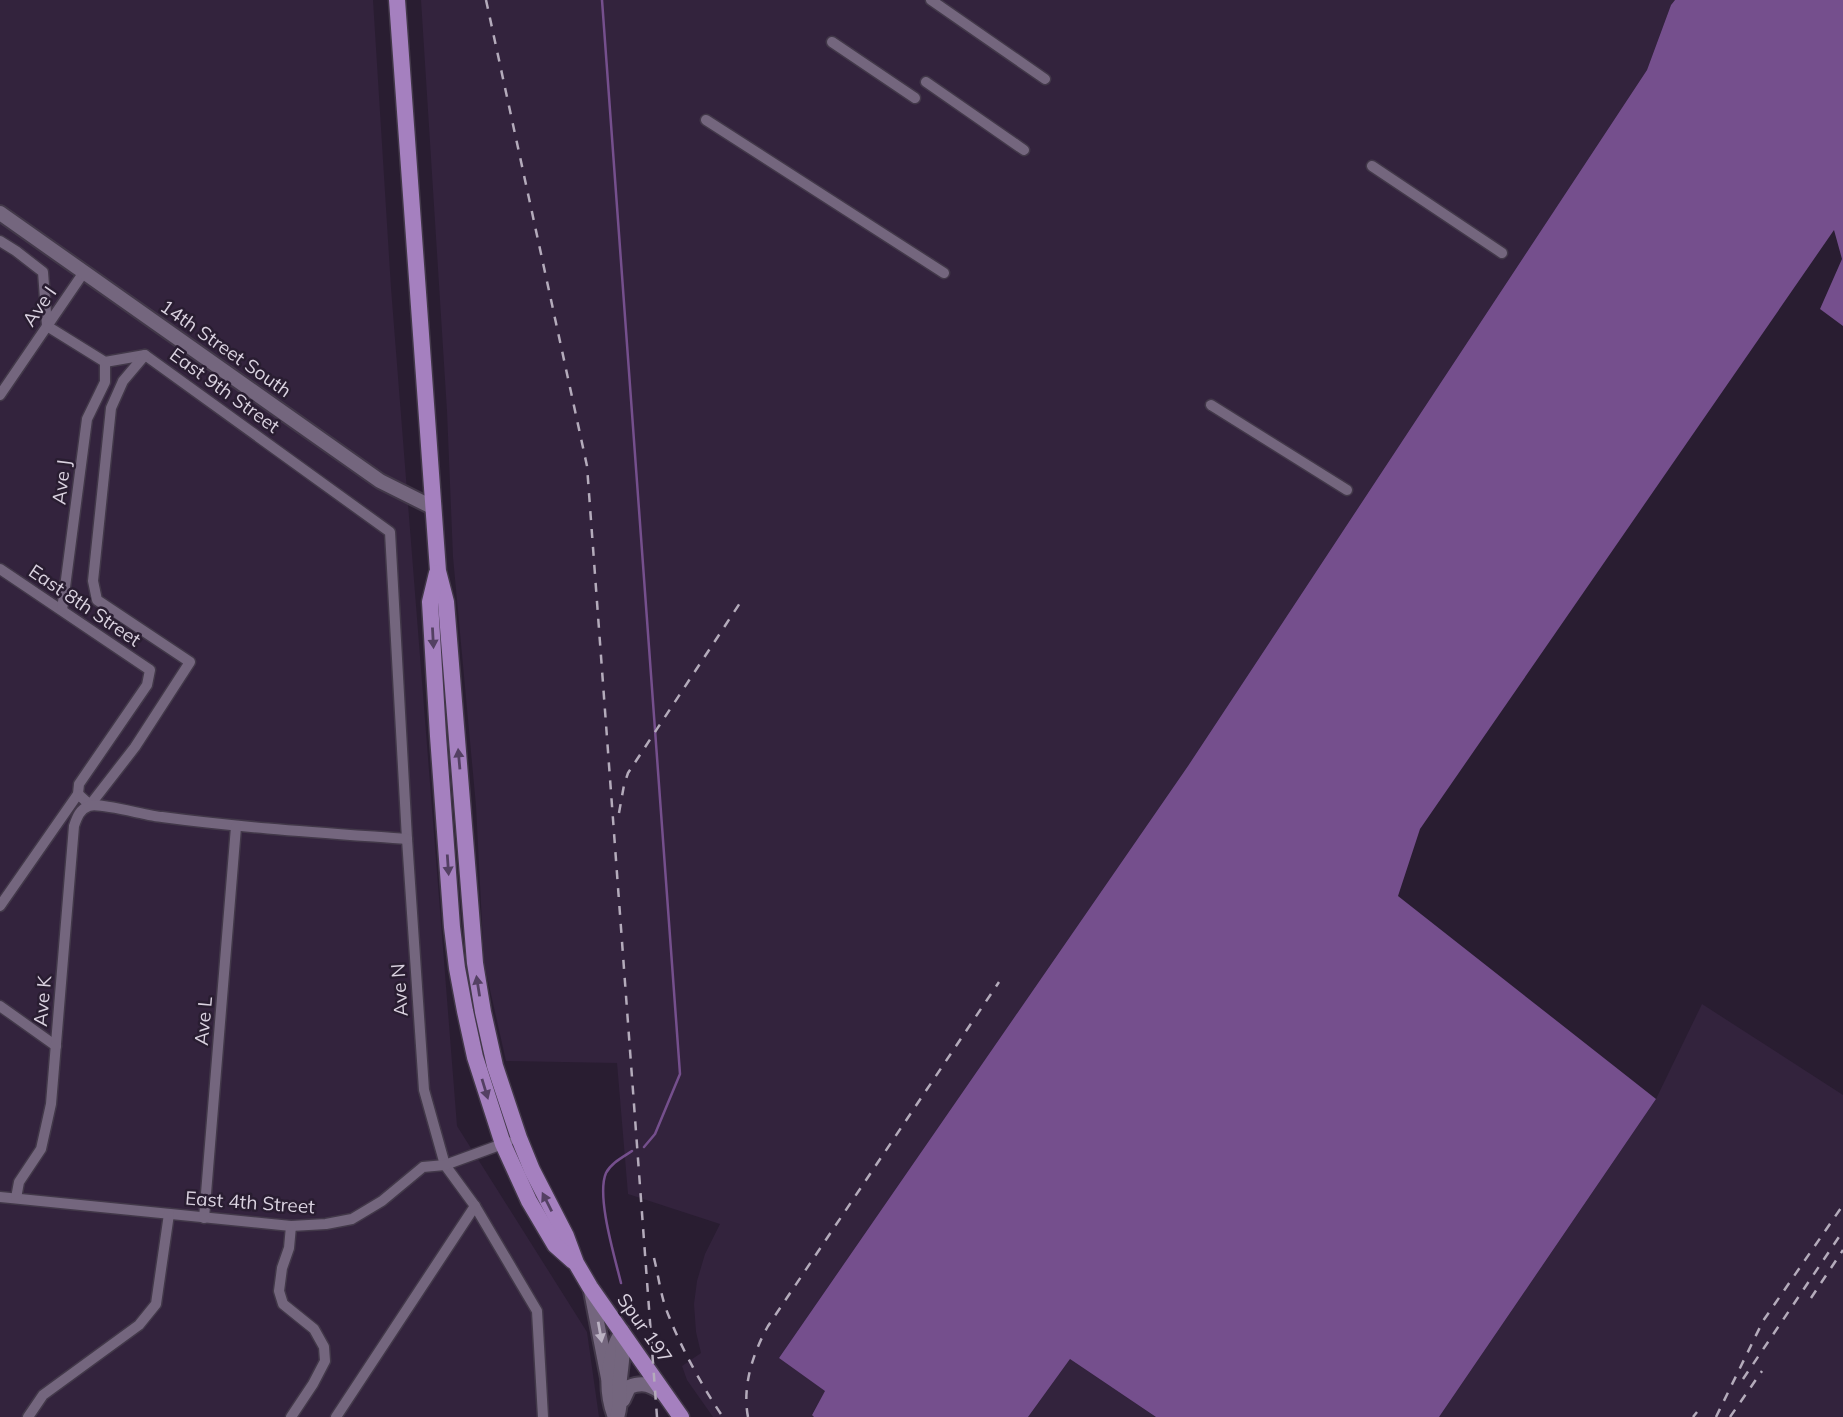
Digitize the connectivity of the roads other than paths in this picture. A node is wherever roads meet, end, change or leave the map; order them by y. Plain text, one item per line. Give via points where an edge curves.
1 (397, 0) edge
2 (931, 0) edge
3 (832, 42) dead end
4 (1045, 79) dead end
5 (926, 82) dead end
6 (915, 98) dead end
7 (706, 120) dead end
8 (1024, 150) dead end
9 (1372, 166) dead end
10 (0, 213) edge
11 (0, 241) edge
12 (1502, 253) dead end
13 (84, 272) junction
14 (944, 273) dead end
15 (47, 326) junction
16 (145, 355) junction
17 (105, 362) junction
18 (0, 396) edge
19 (1211, 405) dead end
20 (1347, 490) dead end
21 (434, 508) junction
22 (390, 532) joint
23 (0, 569) edge
24 (438, 571) junction
25 (62, 610) junction
26 (78, 793) junction
27 (90, 805) junction
28 (236, 827) junction
29 (407, 839) junction
30 (0, 906) edge
31 (0, 1006) edge
32 (56, 1046) junction
33 (519, 1138) junction
34 (503, 1144) junction
35 (445, 1165) junction
36 (0, 1197) edge
37 (16, 1198) junction
38 (475, 1206) junction
39 (169, 1214) junction
40 (204, 1218) junction
41 (291, 1226) junction
42 (576, 1263) junction
43 (590, 1287) junction
44 (622, 1331) junction
45 (608, 1378) junction
46 (668, 1397) junction
47 (618, 1413) edge
48 (28, 1417) edge
49 (291, 1417) edge
50 (336, 1417) edge
51 (543, 1417) edge
52 (681, 1417) edge

1 - 21 main road
2 - 4 street
3 - 6 street
5 - 8 street
7 - 14 street
9 - 12 street
10 - 13 street, 14th Street South
11 - 15 street via 43,272
13 - 15 street, Ave I
13 - 21 street, 14th Street South via 380,481
15 - 17 street
15 - 18 street, Ave I
16 - 17 street, East 9th Street
16 - 22 street, East 9th Street
16 - 27 street, Ave K via 123,380 111,408 93,581 97,600 190,662 135,747
17 - 25 street, Ave J via 104,382 87,419
19 - 20 street
21 - 24 main road
22 - 29 street, Ave N
23 - 25 street, East 8th Street
33 -> 24 main road via 495,1066 476,973 446,602
24 -> 34 main road via 430,602 457,968 475,1057
25 - 26 street, East 8th Street via 150,670 147,685 79,784
26 - 27 street
26 - 30 street
27 - 28 street
27 - 32 street, Ave K via 79,813 74,826
28 - 29 street
28 - 40 street, Ave L
29 - 35 street, Ave N via 424,1090
31 - 32 street
32 - 37 street, Ave K via 41,1149 19,1182
33 - 34 street, East 4th Street
42 -> 33 main road
34 - 35 street, East 4th Street
34 - 42 main road via 555,1245
35 - 38 street, Ave N
35 - 41 street, East 4th Street via 423,1167 352,1219
36 - 37 street, East 4th Street
37 - 39 street, East 4th Street
38 - 50 street
38 - 51 street, Ave N via 537,1311
39 - 40 street, East 4th Street
39 - 48 street via 156,1304 139,1325 43,1395
40 - 41 street, East 4th Street
41 - 49 street via 279,1291 283,1304 314,1329 324,1346 325,1362
42 - 43 main road, Spur 197
43 - 44 main road, Spur 197
43 -> 45 street
44 - 45 street
44 - 46 main road, Spur 197
44 - 47 street
45 - 47 street via 611,1405
46 - 47 street via 651,1385 637,1384 625,1392
46 - 52 main road, Spur 197

